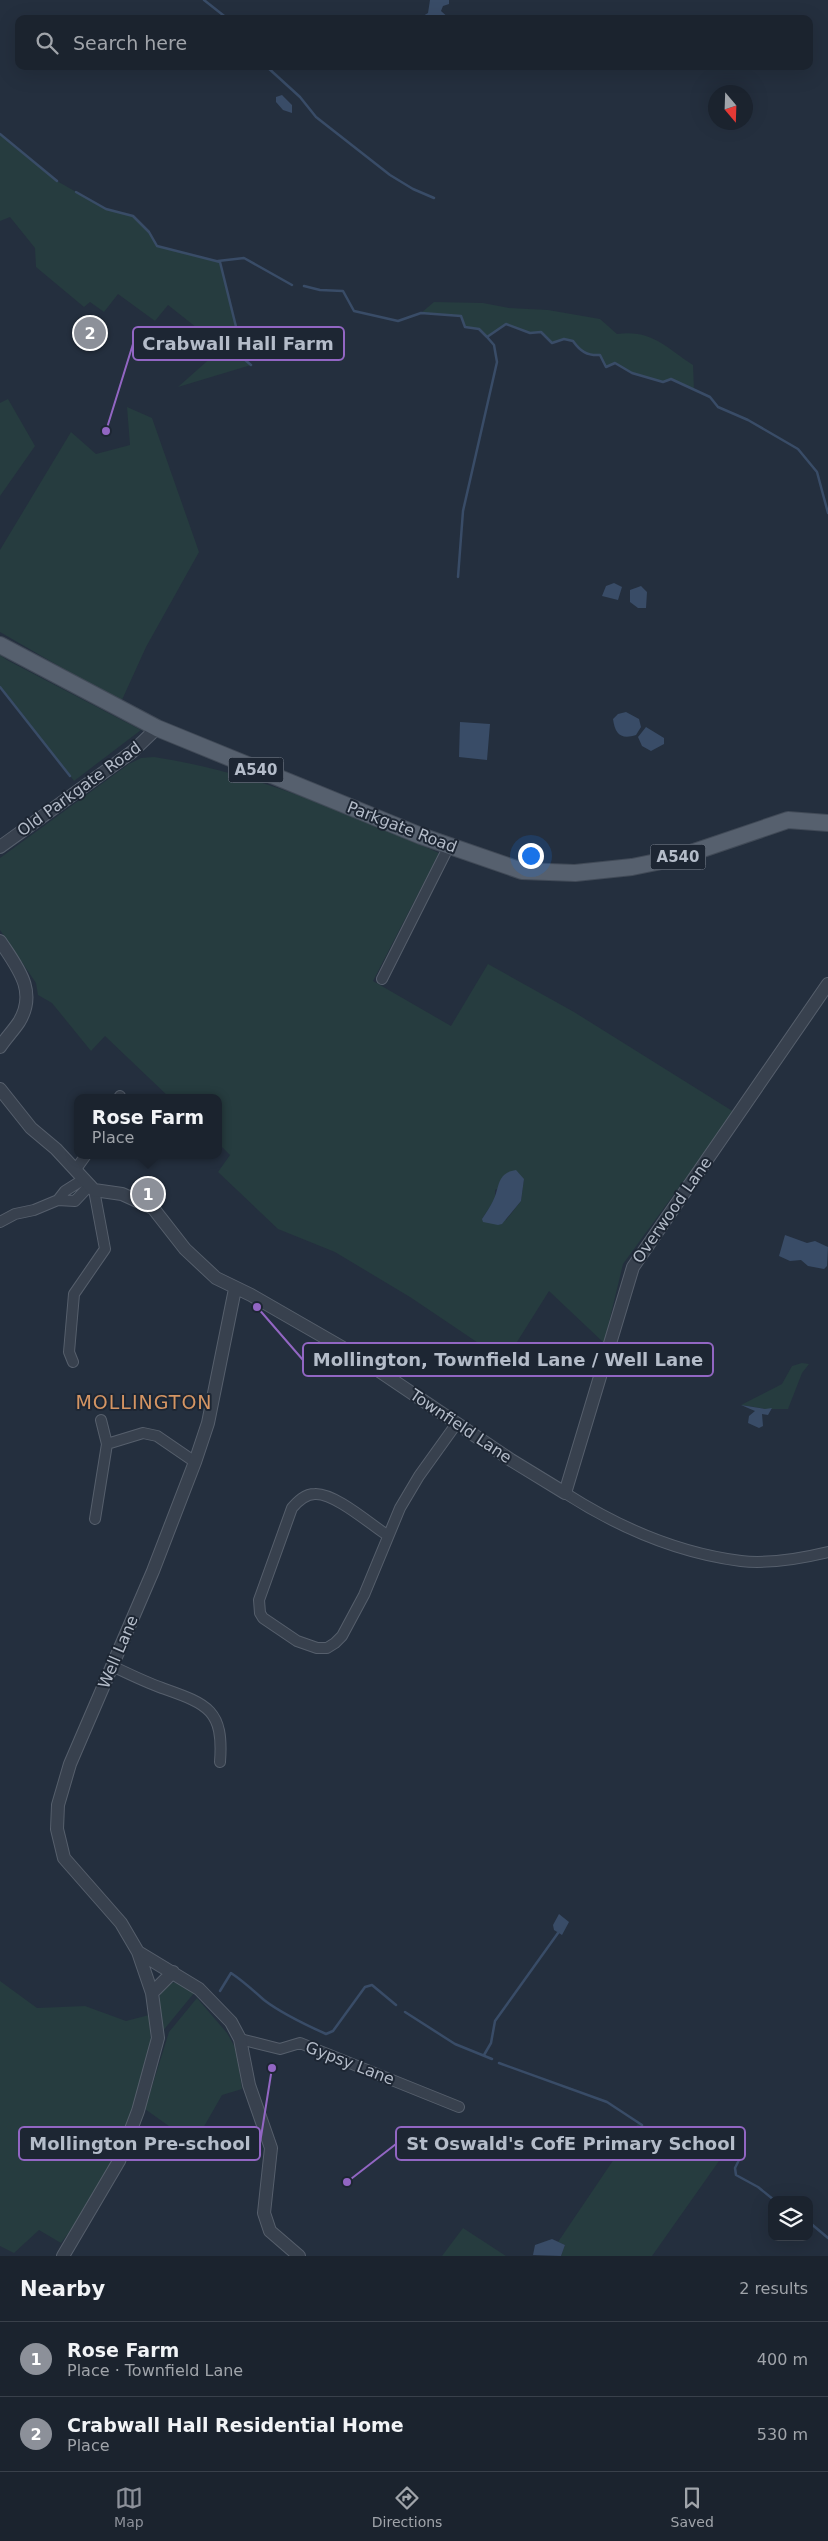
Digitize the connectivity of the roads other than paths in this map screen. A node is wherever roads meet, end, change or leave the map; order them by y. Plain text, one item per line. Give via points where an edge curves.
1 (0, 645) edge
2 (157, 728) junction
3 (828, 823) edge
4 (449, 846) junction
5 (0, 847) edge
6 (0, 941) edge
7 (382, 979) dead end
8 (828, 984) edge
9 (0, 1047) edge
10 (0, 1089) edge
11 (86, 1159) edge
12 (86, 1181) junction
13 (2, 1224) edge
14 (235, 1289) junction
15 (73, 1362) dead end
16 (101, 1420) dead end
17 (457, 1423) junction
18 (107, 1444) junction
19 (195, 1462) junction
20 (564, 1493) junction
21 (94, 1519) dead end
22 (387, 1535) junction
23 (828, 1552) edge
24 (112, 1666) junction
25 (220, 1762) dead end
26 (138, 1952) junction
27 (173, 1972) junction
28 (152, 1993) junction
29 (240, 2039) junction
30 (459, 2107) dead end
31 (63, 2256) edge
32 (299, 2256) edge

1 - 2 main road, Parkgate Road / A540
2 - 4 main road, Parkgate Road / A540
2 - 5 street, Old Parkgate Road via 132,752
3 - 4 main road, Parkgate Road / A540 via 788,820 676,858 632,867 575,872 522,871
4 - 7 street
6 - 9 street via 24,979 28,993 24,1011
8 - 20 street, Overwood Lane via 632,1267
10 - 12 street via 31,1128
11 - 12 street
12 - 13 street via 75,1201 58,1200 16,1214
12 - 14 street, Townfield Lane via 153,1208 185,1248 216,1278
12 - 15 street via 105,1249 74,1294 69,1352
14 - 17 street, Townfield Lane via 357,1356
14 - 19 street, Well Lane via 208,1422
16 - 18 street
17 - 20 street, Townfield Lane
17 - 22 street via 419,1476
18 - 19 street via 143,1433 157,1436
18 - 21 street
19 - 24 street, Well Lane
20 - 23 street, Townfield Lane via 633,1531 687,1550 742,1561 806,1557
22 - 22 street via 386,1547 364,1595 335,1643 327,1648 317,1648 297,1641 263,1618 259,1600 292,1508 299,1500 315,1494 324,1495
24 - 25 street via 196,1700 210,1710 218,1722 222,1741
24 - 26 street, Well Lane via 70,1764 58,1805 57,1829 64,1858 121,1923
26 - 27 street
26 - 28 street, Well Lane
27 - 28 street
27 - 29 street via 221,2009
28 - 31 street, Well Lane via 158,2038 138,2111 119,2161
29 - 30 street, Gypsy Lane via 280,2049 300,2043
29 - 32 street via 250,2085 271,2148 264,2213 270,2231

